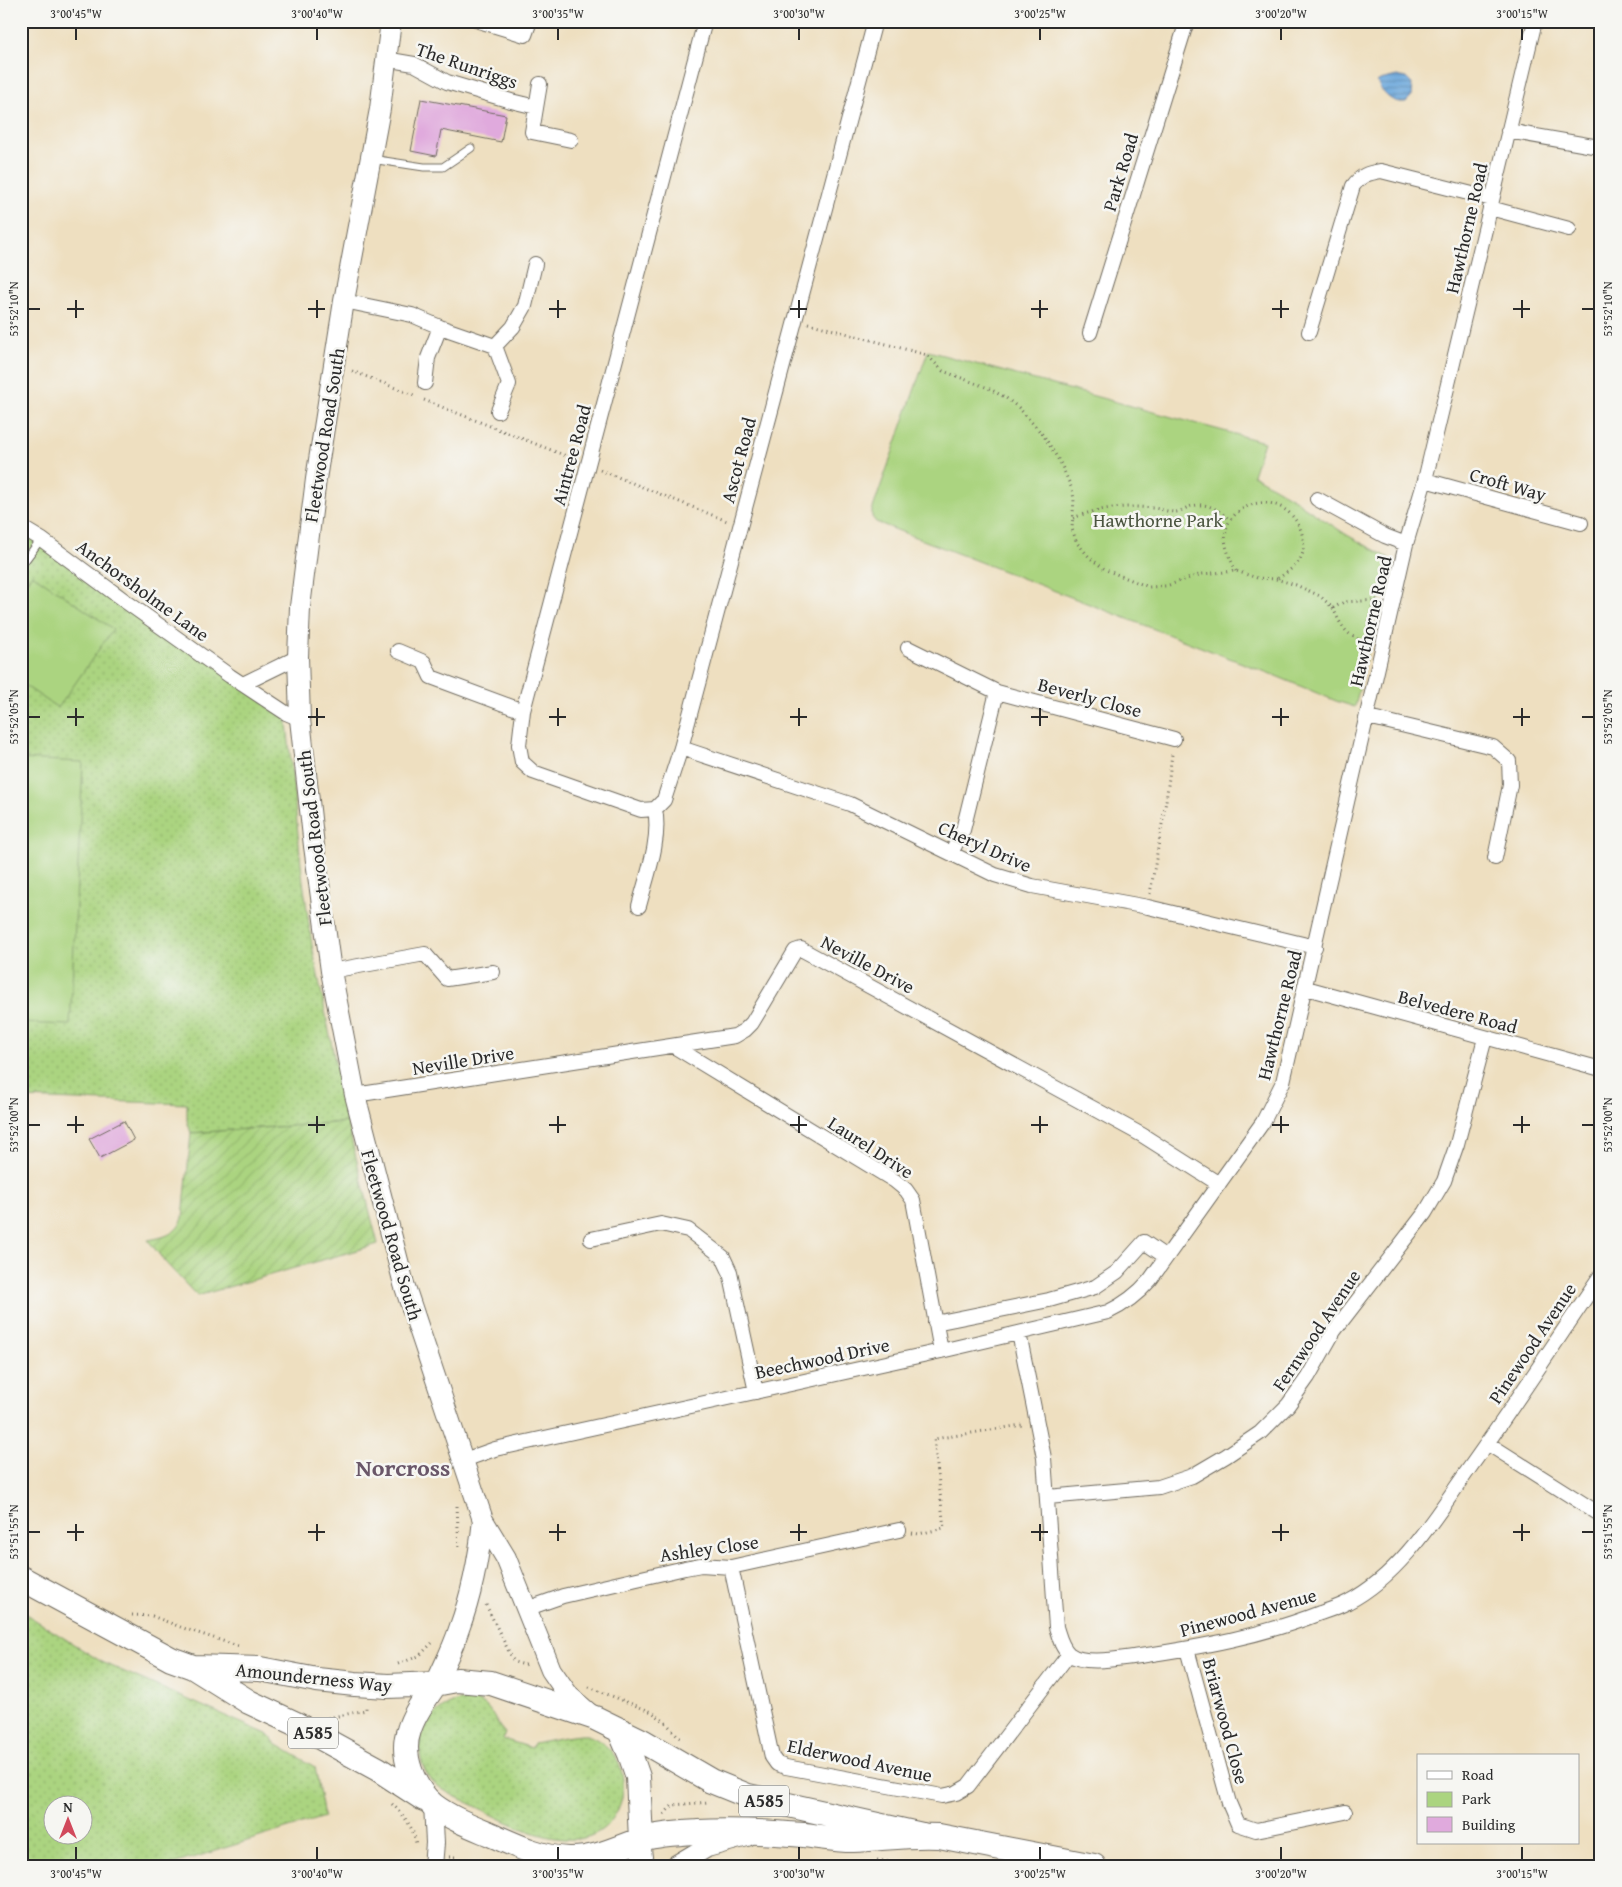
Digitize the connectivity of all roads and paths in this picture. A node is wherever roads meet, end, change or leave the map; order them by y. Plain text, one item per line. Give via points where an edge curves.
1 (391, 21) edge
2 (479, 21) edge
3 (530, 21) edge
4 (705, 21) edge
5 (875, 21) edge
6 (1187, 21) edge
7 (1535, 21) edge
8 (385, 59) junction
9 (540, 84) dead end
10 (536, 107) junction
11 (1508, 131) junction
12 (571, 140) dead end
13 (1593, 146) dead end
14 (471, 148) dead end
15 (371, 159) junction
16 (1491, 204) junction
17 (1569, 229) dead end
18 (535, 264) dead end
19 (344, 301) junction
20 (796, 320) junction
21 (440, 327) junction
22 (1309, 332) dead end
23 (1090, 333) dead end
24 (495, 346) junction
25 (335, 364) junction
26 (425, 384) dead end
27 (498, 411) dead end
28 (587, 464) junction
29 (1425, 480) junction
30 (1316, 499) dead end
31 (1072, 518) junction
32 (1230, 520) junction
33 (740, 524) junction
34 (1581, 524) dead end
35 (21, 527) edge
36 (41, 539) junction
37 (1406, 544) junction
38 (21, 566) edge
39 (1236, 571) junction
40 (1276, 579) junction
41 (1374, 599) junction
42 (1393, 603) junction
43 (1333, 608) junction
44 (1365, 642) junction
45 (1382, 647) junction
46 (908, 648) dead end
47 (398, 651) dead end
48 (298, 657) junction
49 (243, 684) junction
50 (997, 692) junction
51 (523, 711) junction
52 (1368, 717) junction
53 (300, 719) junction
54 (1174, 739) joint
55 (681, 748) junction
56 (655, 809) junction
57 (951, 853) junction
58 (1494, 858) dead end
59 (639, 906) dead end
60 (1148, 907) junction
61 (1316, 946) junction
62 (331, 971) junction
63 (492, 972) dead end
64 (1306, 988) junction
65 (1485, 1038) junction
66 (674, 1047) junction
67 (1601, 1069) edge
68 (354, 1095) junction
69 (1219, 1184) junction
70 (1200, 1210) joint
71 (590, 1239) dead end
72 (1166, 1256) junction
73 (1601, 1274) edge
74 (935, 1323) junction
75 (1019, 1334) junction
76 (941, 1351) junction
77 (756, 1392) junction
78 (1037, 1422) junction
79 (1487, 1443) junction
80 (464, 1460) junction
81 (1048, 1497) junction
82 (457, 1503) dead end
83 (1601, 1515) edge
84 (484, 1520) junction
85 (899, 1530) joint
86 (459, 1551) dead end
87 (731, 1567) junction
88 (21, 1578) edge
89 (468, 1600) junction
90 (526, 1608) junction
91 (152, 1616) dead end
92 (434, 1641) dead end
93 (243, 1647) dead end
94 (1187, 1649) junction
95 (1069, 1654) junction
96 (544, 1657) junction
97 (391, 1665) dead end
98 (193, 1667) junction
99 (436, 1683) junction
100 (367, 1685) junction
101 (588, 1687) dead end
102 (595, 1718) junction
103 (620, 1731) junction
104 (316, 1735) junction
105 (682, 1740) dead end
106 (387, 1801) dead end
107 (432, 1804) junction
108 (1345, 1812) dead end
109 (759, 1833) junction
110 (922, 1835) junction
111 (641, 1840) junction
112 (416, 1847) dead end
113 (570, 1862) edge
114 (434, 1866) edge
115 (643, 1866) edge
116 (675, 1866) edge
117 (1094, 1866) edge

1 - 8 main road, Fleetwood Road South
2 - 3 street via 526,35
4 - 28 street, Aintree Road
5 - 20 street, Ascot Road
6 - 23 street, Park Road
7 - 11 street, Hawthorne Road
8 - 10 street, The Runriggs via 414,64 447,82
8 - 15 main road, Fleetwood Road South
9 - 10 street, The Runriggs
10 - 12 street, The Runriggs via 532,132
11 - 13 street
11 - 16 street, Hawthorne Road
14 - 15 lane via 443,167
15 - 19 main road, Fleetwood Road South
16 - 17 street
16 - 22 street via 1381,171 1358,178
16 - 29 street, Hawthorne Road
18 - 24 street via 525,306 513,327
19 - 21 street via 412,315
19 - 25 main road, Fleetwood Road South
20 - 31 path via 927,355 943,371 1006,398 1031,420 1061,464 1072,489
20 - 33 street, Ascot Road
21 - 24 street
21 - 26 street via 428,358
24 - 27 street via 509,384
25 - 28 path
25 - 48 main road, Fleetwood Road South via 308,535
28 - 33 path
28 - 51 street, Aintree Road
29 - 34 street, Croft Way
29 - 37 street, Hawthorne Road
30 - 37 street
31 - 32 path via 1121,507 1177,512 1204,505 1220,510
31 - 39 path via 1077,542 1090,558 1106,570 1149,588 1202,574
32 - 39 path via 1225,544
32 - 40 path via 1242,509 1268,502 1293,515 1300,527 1303,553 1296,566
33 - 55 street, Ascot Road
35 - 36 street, Anchorsholme Lane
36 - 38 lane
36 - 49 street, Anchorsholme Lane
37 - 42 street, Hawthorne Road
39 - 40 path via 1257,578
40 - 43 path via 1320,596
41 - 42 path
41 - 43 path via 1344,602
41 - 44 path
42 - 45 street, Hawthorne Road
43 - 44 path via 1342,628 1350,636
44 - 45 path
45 - 52 street, Hawthorne Road
46 - 50 street, Beverly Close
47 - 51 street via 424,662 431,677
48 - 49 street
48 - 53 main road, Fleetwood Road South
49 - 53 street, Anchorsholme Lane
50 - 54 street, Beverly Close
50 - 57 street via 963,830
51 - 56 street, Aintree Road via 519,745 522,762 533,772 641,810
52 - 58 street via 1493,748 1509,761 1510,785
52 - 61 street, Hawthorne Road
53 - 62 main road, Fleetwood Road South
54 - 60 path
55 - 56 street, Ascot Road via 664,800
55 - 57 street, Cheryl Drive via 850,804
56 - 59 street via 658,821 656,836
57 - 60 street, Cheryl Drive via 995,875 1032,886
60 - 61 street, Cheryl Drive
61 - 64 street, Hawthorne Road
62 - 63 street via 425,954 447,979
62 - 68 main road, Fleetwood Road South
64 - 65 street, Belvedere Road
64 - 69 street, Hawthorne Road via 1283,1082 1263,1122
65 - 67 street, Belvedere Road
65 - 81 street, Fernwood Avenue via 1444,1181 1425,1213 1334,1331 1288,1405 1260,1433 1192,1476 1159,1487
66 - 68 street, Neville Drive
66 - 69 street, Neville Drive via 720,1040 745,1030 795,951 801,950 1142,1135
66 - 74 street, Laurel Drive via 906,1190 913,1200
68 - 80 main road, Fleetwood Road South via 404,1284
69 - 70 street, Hawthorne Road
70 - 72 street, Beechwood Drive
71 - 77 street via 661,1224 688,1230 723,1257 730,1272
72 - 74 street via 1144,1242 1117,1272 1095,1287 1049,1300
72 - 75 street, Beechwood Drive via 1138,1294 1125,1304 1108,1312
73 - 79 street, Pinewood Avenue
74 - 76 street, Laurel Drive
75 - 76 street, Beechwood Drive
75 - 78 street
76 - 77 street, Beechwood Drive
77 - 80 street, Beechwood Drive via 495,1449
78 - 81 street
78 - 85 path via 934,1439 944,1528 919,1534
79 - 83 street
79 - 94 street, Pinewood Avenue via 1418,1542 1376,1584 1348,1602 1299,1621
80 - 84 main road, Fleetwood Road South
81 - 95 street via 1056,1627
82 - 86 path
84 - 89 main road, Fleetwood Road South
84 - 90 main road, Fleetwood Road South via 506,1558
85 - 87 street, Ashley Close
87 - 90 street, Ashley Close via 701,1565 685,1568
87 - 95 street, Elderwood Avenue via 772,1757 777,1764 786,1767 942,1796 956,1793 968,1786
88 - 98 highway, Amounderness Way / A585 via 155,1651
89 - 96 path via 485,1604 514,1662 525,1665
89 - 99 main road, Fleetwood Road South via 459,1631
90 - 96 main road, Fleetwood Road South
91 - 93 path
92 - 97 path via 419,1656
94 - 95 street, Pinewood Avenue via 1105,1661
94 - 108 street, Briarwood Close via 1229,1803 1238,1824 1256,1830
96 - 102 main road, Fleetwood Road South via 569,1696
98 - 100 highway, Amounderness Way / A585 via 260,1669
98 - 104 highway, Amounderness Way / A585 via 249,1702
99 - 100 highway, Amounderness Way / A585
99 - 102 highway, A585 via 469,1680 492,1683
99 - 107 highway, A585 via 408,1730 406,1751 412,1775
100 - 104 path via 366,1710 325,1719
101 - 105 path via 652,1712
102 - 103 highway, A585
103 - 110 highway, A585 via 712,1781 748,1796
103 - 111 highway via 638,1777
104 - 107 highway, Amounderness Way / A585
106 - 112 path via 412,1828
107 - 113 highway, A585 via 521,1847
107 - 114 street
109 - 110 highway, A585 via 852,1840
109 - 111 highway, A585 via 698,1832
109 - 116 main road via 707,1847
110 - 117 highway, A585
111 - 113 highway, A585
111 - 115 main road

